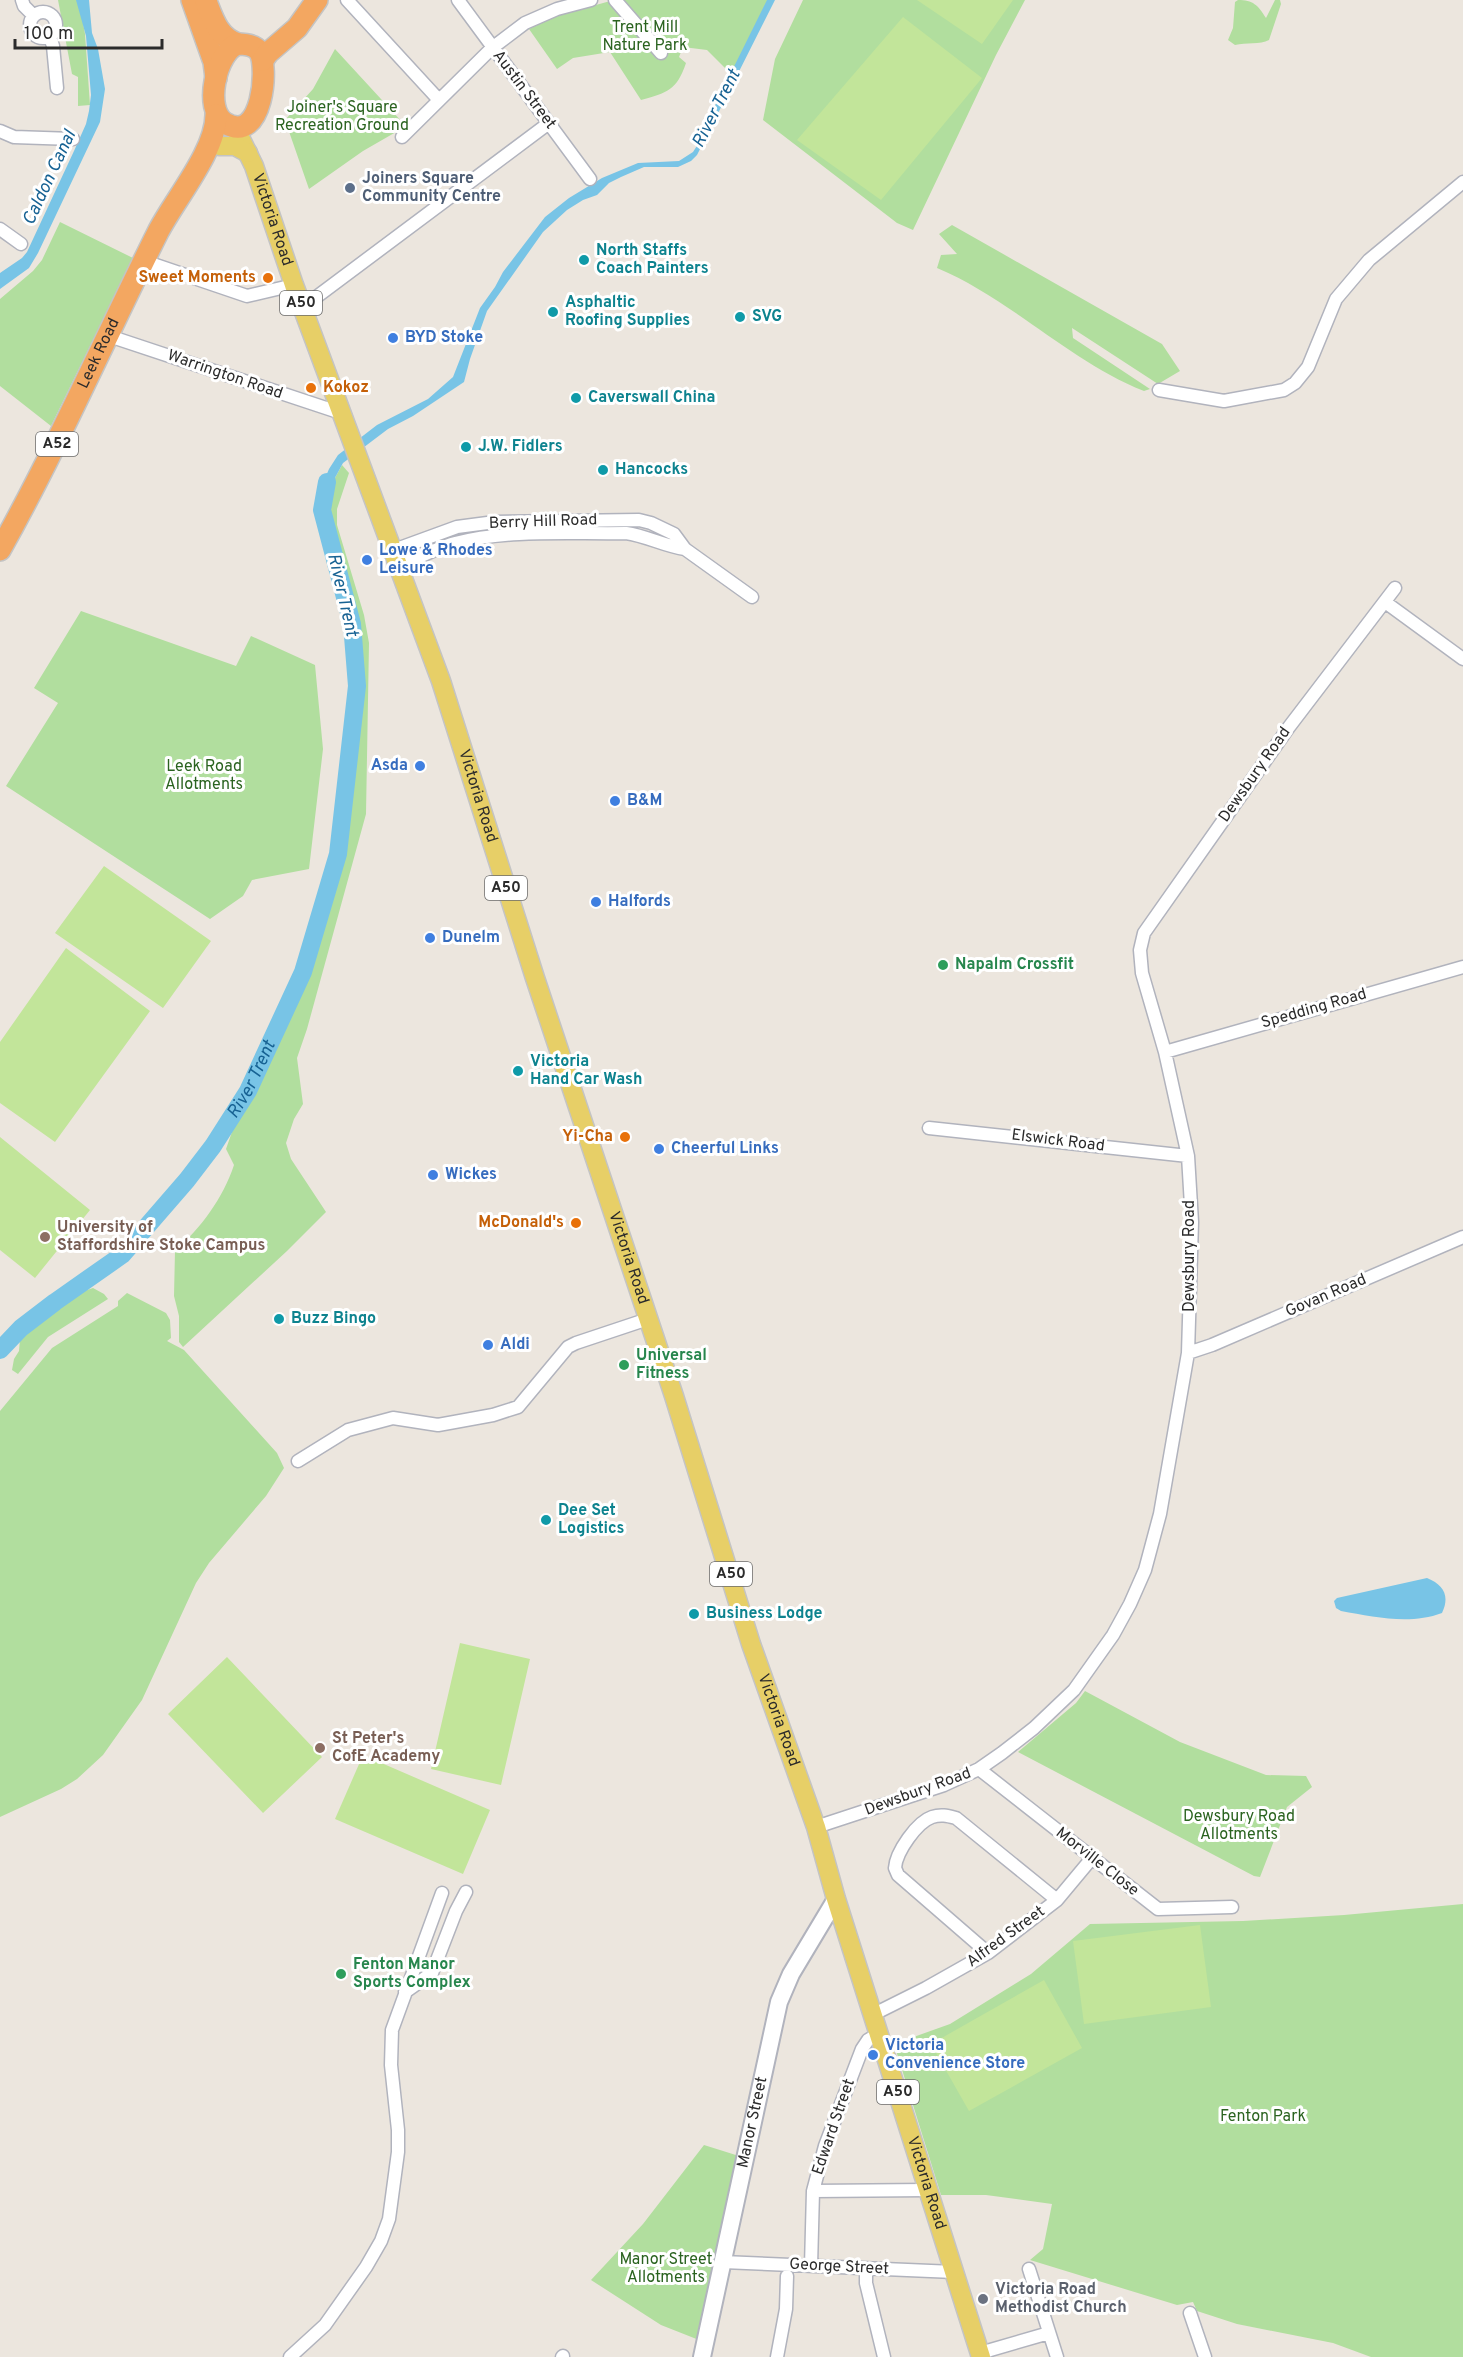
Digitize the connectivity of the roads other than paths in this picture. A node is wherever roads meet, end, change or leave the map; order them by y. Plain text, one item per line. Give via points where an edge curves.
1 (22, 0) edge
2 (192, 0) edge
3 (206, 0) edge
4 (315, 0) edge
5 (458, 0) edge
6 (591, 0) edge
7 (615, 0) edge
8 (353, 2) edge
9 (554, 4) edge
10 (34, 16) junction
11 (50, 37) junction
12 (243, 44) junction
13 (492, 48) junction
14 (661, 53) dead end
15 (263, 60) junction
16 (216, 79) junction
17 (57, 88) dead end
18 (439, 100) junction
19 (257, 114) junction
20 (216, 115) junction
21 (549, 123) junction
22 (235, 127) junction
23 (0, 131) edge
24 (402, 137) dead end
25 (73, 139) dead end
26 (219, 146) junction
27 (201, 160) junction
28 (251, 160) junction
29 (590, 179) dead end
30 (1463, 182) edge
31 (0, 229) edge
32 (21, 244) dead end
33 (144, 261) junction
34 (294, 285) junction
35 (303, 307) junction
36 (109, 336) junction
37 (1159, 390) dead end
38 (341, 413) junction
39 (0, 550) edge
40 (397, 558) junction
41 (1395, 588) dead end
42 (752, 597) dead end
43 (1385, 602) junction
44 (1463, 660) edge
45 (1463, 966) edge
46 (1165, 1052) junction
47 (928, 1128) dead end
48 (1188, 1156) junction
49 (1463, 1237) edge
50 (648, 1319) junction
51 (1188, 1353) junction
52 (298, 1461) dead end
53 (983, 1772) junction
54 (816, 1827) junction
55 (1092, 1858) junction
56 (466, 1892) dead end
57 (442, 1893) dead end
58 (836, 1899) junction
59 (1057, 1900) junction
60 (1232, 1907) dead end
61 (988, 1953) junction
62 (405, 1992) junction
63 (874, 2014) junction
64 (880, 2033) junction
65 (928, 2190) junction
66 (813, 2191) junction
67 (723, 2262) junction
68 (811, 2266) junction
69 (866, 2269) junction
70 (1029, 2269) dead end
71 (954, 2272) junction
72 (786, 2276) dead end
73 (773, 2288) dead end
74 (787, 2289) junction
75 (1190, 2313) dead end
76 (1208, 2324) dead end
77 (1196, 2329) junction
78 (1049, 2333) junction
79 (981, 2355) edge
80 (290, 2357) edge
81 (702, 2357) edge
82 (780, 2357) edge
83 (884, 2357) edge
84 (1057, 2357) edge
85 (1205, 2357) edge

1 - 10 street
2 - 16 highway via 214,62
3 - 12 highway via 214,24 228,39
4 - 12 highway, A52 via 263,37
4 - 15 highway, A52 via 308,15
5 - 13 street, Austin Street
6 - 9 street
7 - 14 street
8 - 18 street
9 - 13 street
10 - 11 street via 32,32 42,38
10 - 11 street via 47,13 54,18 57,26
11 - 17 street
12 - 15 highway via 258,49
12 - 16 highway, A52 via 226,52
13 - 18 street
13 - 21 street, Austin Street
15 - 19 highway
16 - 20 highway, A52
18 - 24 street
19 - 22 highway, A52 via 247,124
19 - 28 main road, Victoria Road / A50
20 - 22 highway
20 - 27 highway, Leek Road / A52 via 214,134
21 - 29 street, Austin Street
21 - 35 street
22 - 26 highway, Leek Road / A52
22 - 28 main road, Victoria Road / A50
23 - 25 street via 14,137
26 - 27 highway, Leek Road / A52
26 - 28 main road via 235,146
27 - 33 highway, Leek Road / A52
28 - 34 main road, Victoria Road / A50
30 - 37 street via 1369,260 1336,299 1308,367 1295,383 1284,390 1224,401
31 - 32 street
33 - 34 street via 247,296
33 - 36 highway, Leek Road / A52
34 - 35 main road, Victoria Road / A50
35 - 38 main road, Victoria Road / A50
36 - 38 street, Warrington Road
36 - 39 highway, Leek Road / A52
38 - 40 main road, Victoria Road / A50
40 - 42 street, Berry Hill Road via 472,539 626,533 685,549
40 - 50 main road, Victoria Road / A50 via 441,681 534,978
41 - 43 street, Dewsbury Road
43 - 44 street
43 - 46 street, Dewsbury Road via 1288,727 1144,933 1140,950 1142,973
45 - 46 street, Spedding Road
46 - 48 street, Dewsbury Road
47 - 48 street, Elswick Road
48 - 51 street, Dewsbury Road via 1192,1222
49 - 51 street, Govan Road
50 - 52 street via 568,1347 518,1407 438,1425 393,1418 348,1430
50 - 54 main road, Victoria Road / A50 via 752,1644
51 - 53 street, Dewsbury Road via 1160,1514 1145,1570 1130,1604 1074,1690
53 - 54 street, Dewsbury Road
53 - 55 street, Morville Close
54 - 58 main road, Victoria Road / A50
55 - 59 street, Alfred Street
55 - 60 street, Morville Close via 1158,1909
56 - 62 street via 432,1973
57 - 62 street
58 - 63 main road, Victoria Road / A50
58 - 67 street, Manor Street via 791,1974 779,2002
59 - 61 street, Alfred Street
59 - 61 street via 956,1818 944,1815 927,1819 901,1846 895,1868 898,1875
61 - 63 street, Alfred Street
62 - 80 street via 391,2042 398,2152 388,2219 366,2267 325,2325
63 - 64 main road, Victoria Road / A50
64 - 65 main road, Victoria Road / A50
64 - 66 street, Edward Street via 862,2049 825,2146
65 - 66 street
65 - 71 main road, Victoria Road / A50
66 - 68 street, Edward Street
67 - 68 street, George Street
67 - 81 street, Manor Street
68 - 69 street, George Street
69 - 71 street, George Street
69 - 83 street
70 - 78 street
71 - 79 main road, Victoria Road / A50
72 - 74 street
73 - 74 street
74 - 82 street
75 - 77 street
76 - 77 street
77 - 85 street
78 - 79 street
78 - 84 street

